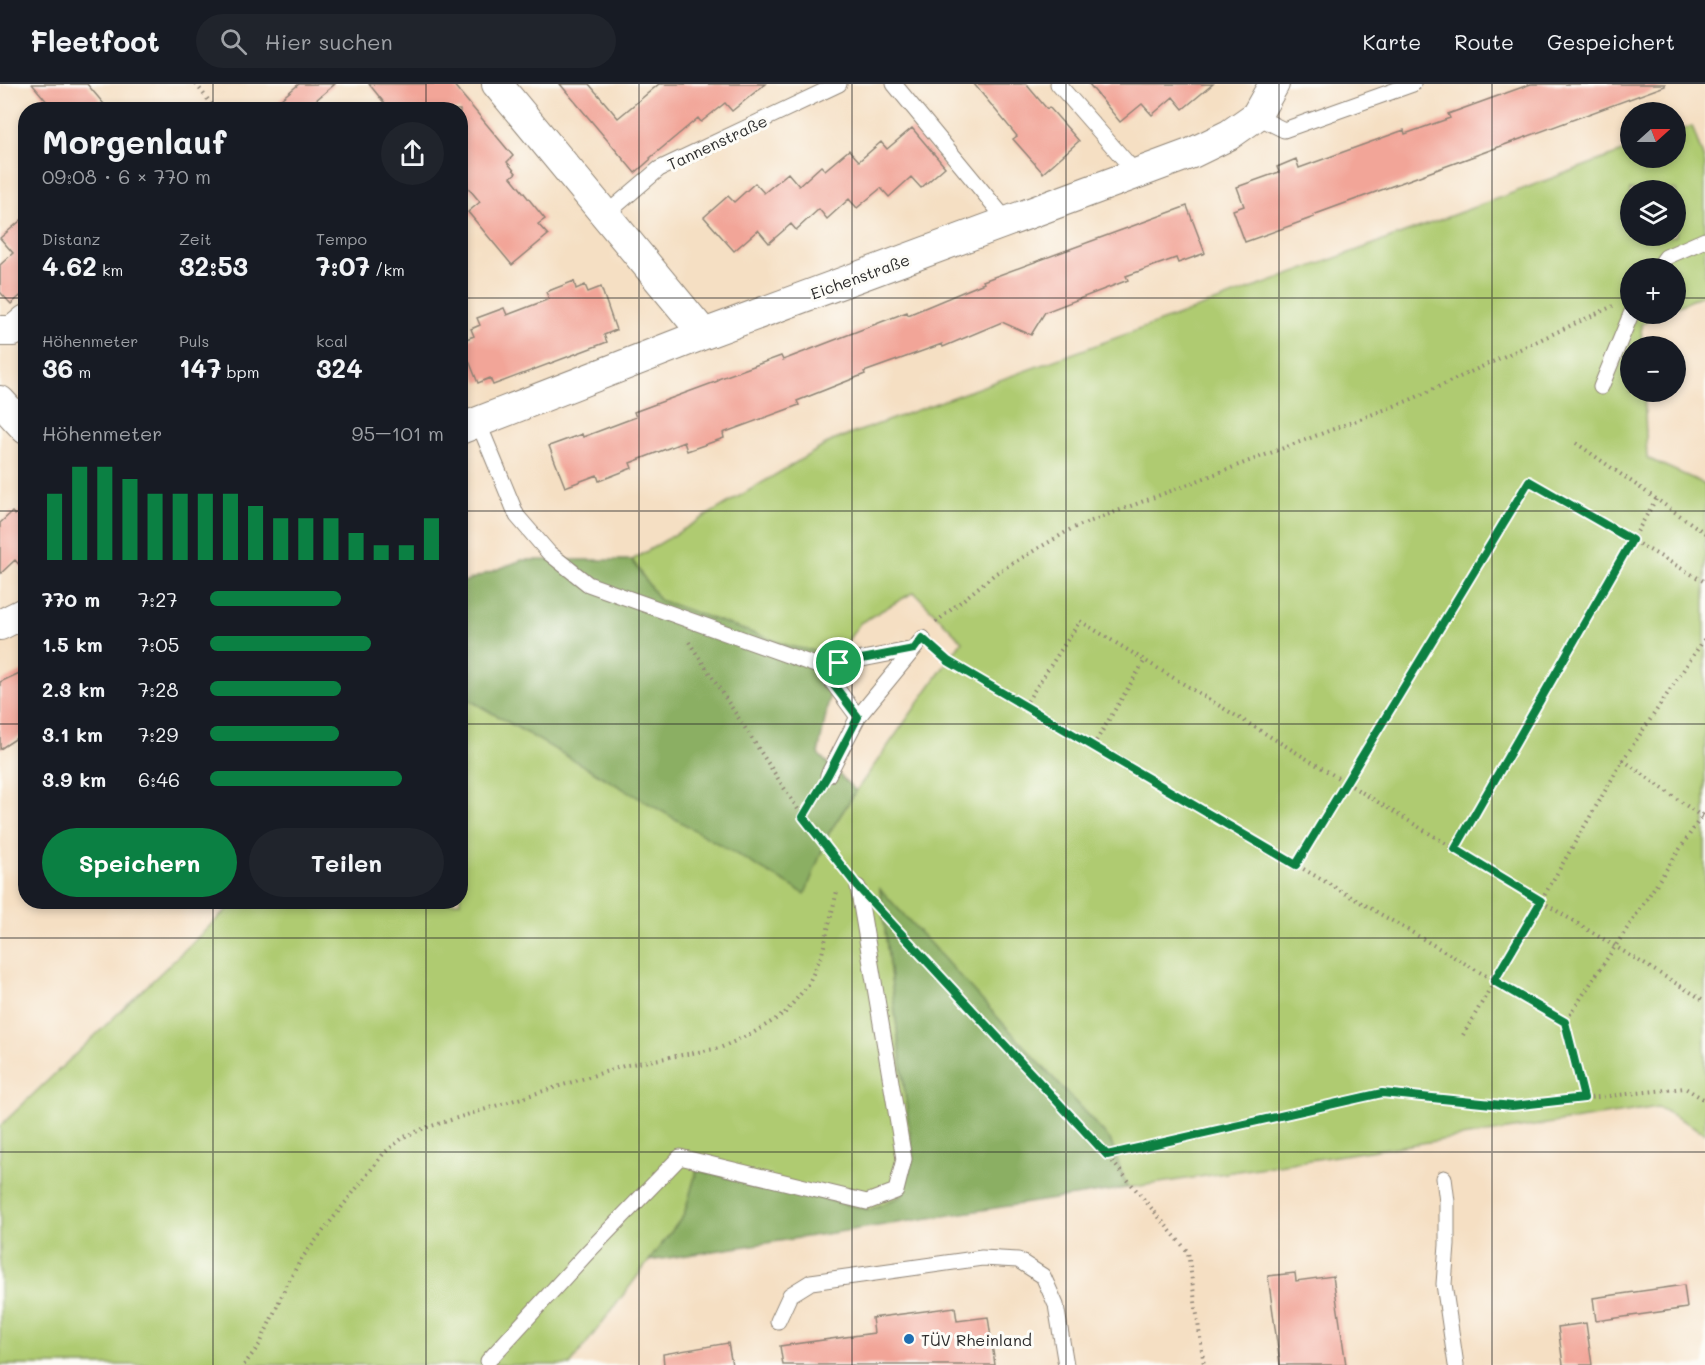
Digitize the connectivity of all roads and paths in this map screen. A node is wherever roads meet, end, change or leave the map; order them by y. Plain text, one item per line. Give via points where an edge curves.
1 (497, 84) edge
2 (838, 84) edge
3 (894, 84) edge
4 (1058, 84) edge
5 (1274, 84) edge
6 (1413, 84) edge
7 (199, 85) edge
8 (211, 102) edge
9 (1256, 116) junction
10 (1136, 174) junction
11 (605, 215) junction
12 (1007, 221) junction
13 (1705, 240) edge
14 (1665, 258) edge
15 (1617, 304) dead end
16 (1626, 324) edge
17 (18, 327) edge
18 (0, 331) edge
19 (704, 334) junction
20 (1601, 387) dead end
21 (469, 425) edge
22 (1576, 443) dead end
23 (1656, 499) junction
24 (1705, 533) edge
25 (1632, 540) junction
26 (1705, 582) edge
27 (670, 614) junction
28 (18, 616) edge
29 (0, 625) edge
30 (1705, 638) edge
31 (918, 644) junction
32 (1145, 660) junction
33 (820, 667) junction
34 (1024, 706) junction
35 (858, 717) junction
36 (1093, 746) junction
37 (1623, 760) junction
38 (828, 775) joint
39 (1346, 782) junction
40 (1705, 811) edge
41 (803, 817) junction
42 (1703, 818) edge
43 (1455, 849) junction
44 (1296, 865) junction
45 (844, 870) junction
46 (841, 880) dead end
47 (858, 887) junction
48 (838, 889) dead end
49 (1541, 901) junction
50 (1615, 946) junction
51 (1494, 981) junction
52 (1705, 1001) edge
53 (1565, 1022) junction
54 (1463, 1035) dead end
55 (1584, 1098) junction
56 (1705, 1100) edge
57 (1107, 1155) junction
58 (1443, 1178) dead end
59 (778, 1321) dead end
60 (488, 1361) dead end
61 (244, 1365) edge
62 (1066, 1365) edge
63 (1204, 1365) edge
64 (1456, 1365) edge

1 - 11 street
2 - 11 lane, Tannenstraße via 659,169
3 - 12 lane
4 - 10 lane
5 - 9 street, Eichenstraße
6 - 9 lane via 1284,129
7 - 8 path
9 - 10 street, Eichenstraße via 1192,153
10 - 12 street, Eichenstraße
11 - 19 street
12 - 19 street, Eichenstraße
13 - 14 lane
15 - 31 path via 1410,400 1073,528 996,573 939,618
16 - 20 lane
17 - 18 street
19 - 21 street, Eichenstraße
21 - 27 lane via 517,516 549,553 588,584
22 - 23 path
23 - 24 path
23 - 25 path
25 - 26 path
25 - 39 path via 1529,481
25 - 43 path
27 - 33 lane
27 - 41 path
28 - 29 street
30 - 37 path
31 - 33 lane
31 - 34 path
31 - 35 lane
32 - 34 path via 1080,621
32 - 36 path
32 - 39 path
33 - 35 lane
34 - 36 path
35 - 38 lane
36 - 44 path
37 - 42 path
37 - 49 path
38 - 41 path
39 - 43 path
39 - 44 path
40 - 42 path
41 - 45 path
42 - 50 path
43 - 49 path
44 - 51 path
45 - 46 path
45 - 47 path
47 - 57 path
47 - 60 lane via 904,1159 896,1191 867,1202 681,1157
48 - 61 path via 822,954 808,985 784,1014 763,1027 720,1048 627,1065 424,1128 384,1153 302,1258 260,1344
49 - 50 path
49 - 51 path
50 - 52 path
50 - 53 path
51 - 53 path
51 - 54 path
53 - 55 path
55 - 56 path via 1685,1088
55 - 57 path via 1512,1106 1382,1093
57 - 63 path via 1188,1252
58 - 64 lane via 1447,1202 1444,1284
59 - 62 lane via 790,1295 811,1282 982,1258 1018,1260 1043,1276 1056,1305

